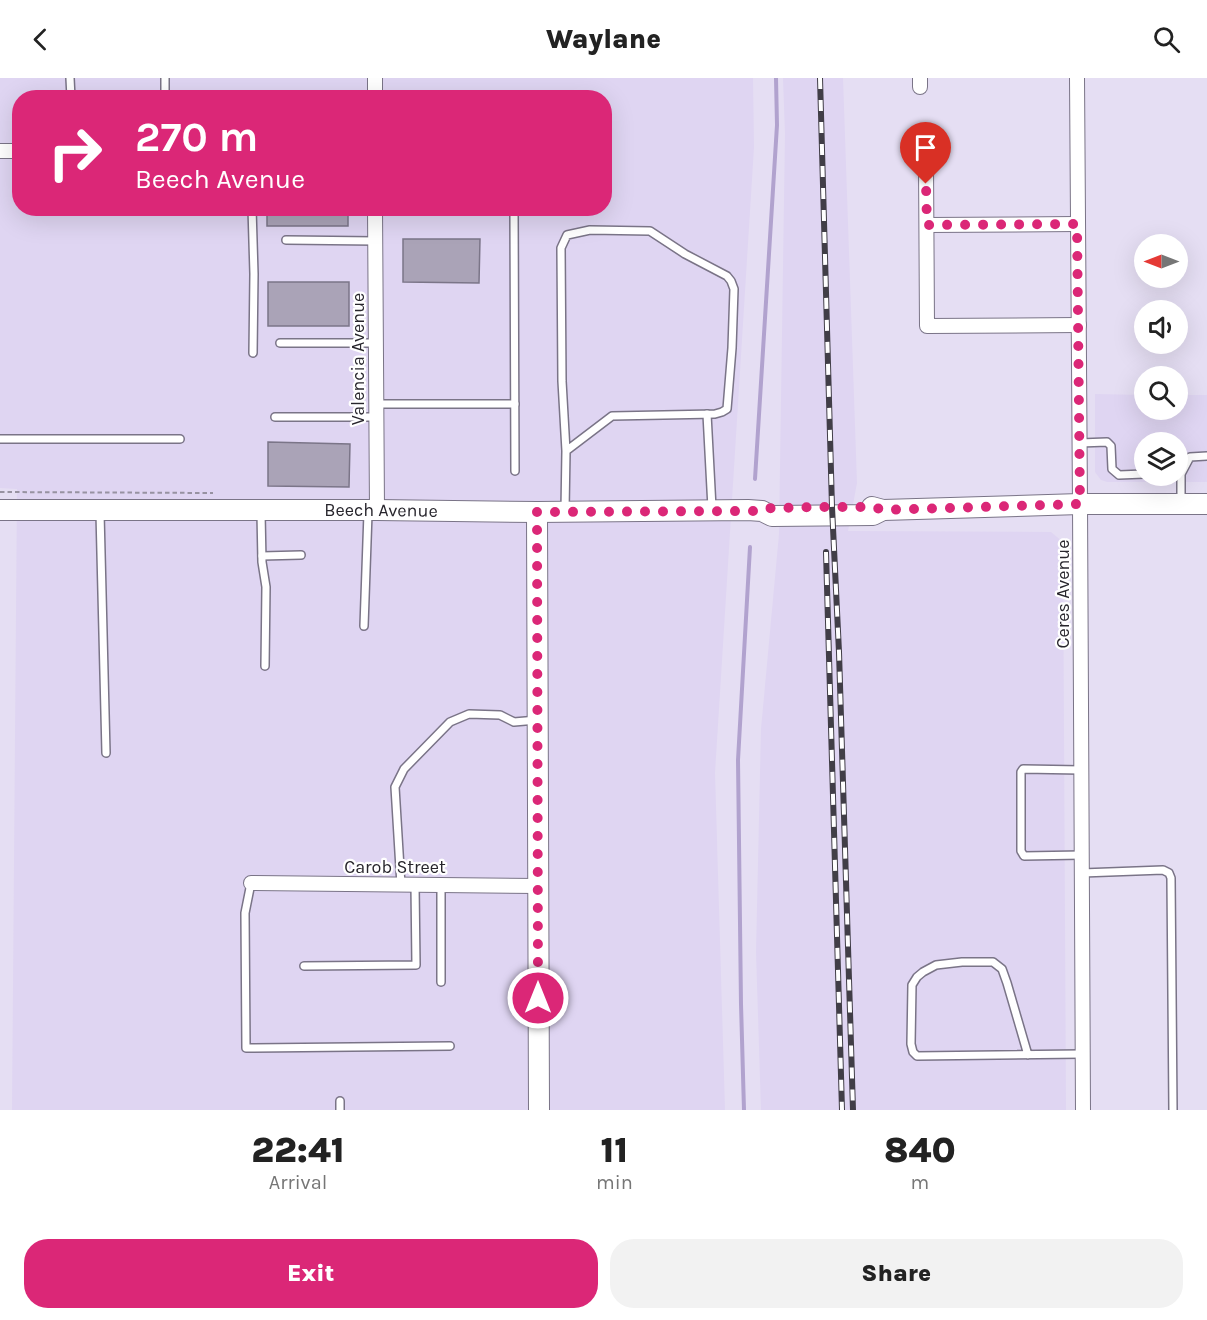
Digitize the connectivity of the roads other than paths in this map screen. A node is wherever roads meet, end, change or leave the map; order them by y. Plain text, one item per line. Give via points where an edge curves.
1 (1077, 78) edge
2 (926, 164) dead end
3 (252, 216) edge
4 (375, 216) edge
5 (514, 216) edge
6 (1077, 224) junction
7 (927, 225) junction
8 (286, 240) dead end
9 (376, 241) junction
10 (1079, 325) junction
11 (280, 343) dead end
12 (376, 343) junction
13 (253, 353) dead end
14 (515, 404) junction
15 (376, 410) junction
16 (707, 414) junction
17 (275, 417) dead end
18 (0, 439) edge
19 (180, 439) dead end
20 (1080, 442) junction
21 (566, 451) junction
22 (1207, 456) edge
23 (1188, 459) edge
24 (515, 471) dead end
25 (1134, 474) edge
26 (1180, 486) edge
27 (1080, 504) junction
28 (1181, 504) junction
29 (1207, 504) edge
30 (0, 510) edge
31 (261, 510) junction
32 (372, 510) junction
33 (99, 511) junction
34 (712, 511) junction
35 (537, 512) junction
36 (566, 512) junction
37 (301, 555) dead end
38 (262, 556) junction
39 (364, 626) dead end
40 (265, 666) dead end
41 (538, 720) junction
42 (106, 753) dead end
43 (1081, 770) junction
44 (1082, 855) junction
45 (1082, 873) junction
46 (251, 883) joint
47 (400, 885) junction
48 (415, 885) junction
49 (441, 885) junction
50 (538, 886) junction
51 (304, 966) dead end
52 (441, 982) dead end
53 (450, 1046) dead end
54 (1082, 1054) junction
55 (1028, 1055) junction
56 (340, 1101) dead end
57 (340, 1110) edge
58 (539, 1110) edge
59 (1083, 1110) edge
60 (1173, 1110) edge

1 - 6 street, Ceres Avenue
2 - 7 street
3 - 13 lane
4 - 9 street, Valencia Avenue
5 - 14 lane
6 - 7 street
6 - 10 street, Ceres Avenue
7 - 10 street via 927,326
8 - 9 lane
9 - 12 street, Valencia Avenue
10 - 20 street, Ceres Avenue
11 - 12 lane
12 - 15 street, Valencia Avenue
14 - 15 lane
14 - 24 lane
15 - 17 lane
15 - 32 street, Valencia Avenue
16 - 21 lane via 612,416
16 - 21 lane via 727,409 734,289 731,281 650,231 578,232 567,236 561,248
16 - 34 lane
18 - 19 lane
20 - 25 lane via 1107,442 1112,446 1112,469 1119,475
20 - 27 street, Ceres Avenue
21 - 36 lane
22 - 23 lane
26 - 28 lane
27 - 28 main road, Beech Avenue
27 - 34 main road, Beech Avenue
27 - 43 street, Ceres Avenue
28 - 29 main road, Beech Avenue
30 - 33 main road, Beech Avenue
31 - 32 main road, Beech Avenue
31 - 33 main road, Beech Avenue
31 - 38 lane
32 - 35 main road, Beech Avenue
32 - 39 lane
33 - 42 lane
34 - 36 main road, Beech Avenue
35 - 36 main road, Beech Avenue
35 - 41 main road
37 - 38 lane
38 - 40 lane via 266,587
41 - 47 lane via 514,722 500,715 469,714 450,722 404,769 395,787
41 - 50 main road
43 - 44 street, Ceres Avenue
43 - 44 lane via 1023,769 1021,852 1024,856
44 - 45 street, Ceres Avenue
45 - 54 street, Ceres Avenue
45 - 60 lane via 1169,873
46 - 47 street, Carob Street
46 - 53 lane via 245,913 246,1048
47 - 48 street, Carob Street
48 - 49 street, Carob Street
48 - 51 lane via 416,965
49 - 50 street, Carob Street
49 - 52 lane
50 - 58 main road
54 - 55 lane
54 - 59 street, Ceres Avenue
55 - 55 lane via 917,1056 911,1044 912,985 917,977 936,964 993,962 1002,969
56 - 57 lane

